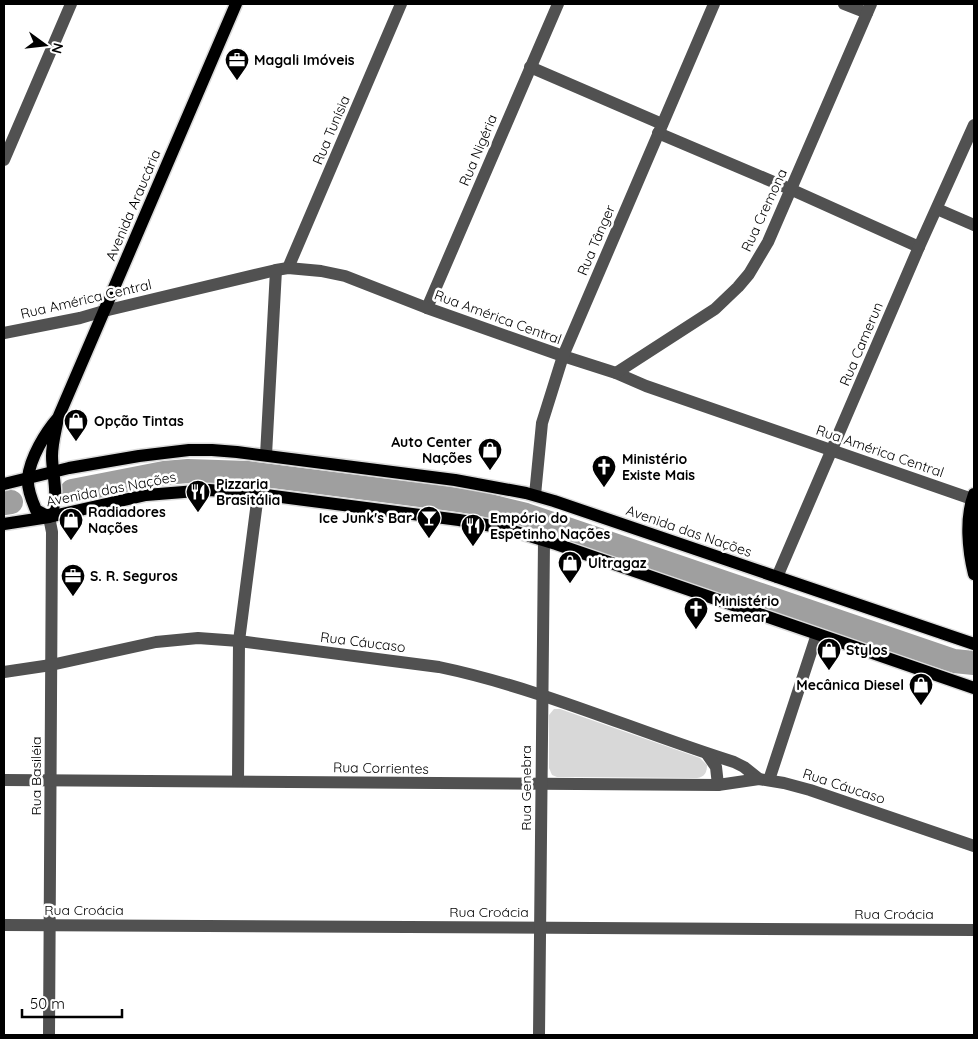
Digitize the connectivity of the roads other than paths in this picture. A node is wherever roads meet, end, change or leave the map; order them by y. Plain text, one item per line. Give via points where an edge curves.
1 (71, 4) edge
2 (236, 4) edge
3 (401, 4) edge
4 (558, 4) edge
5 (714, 4) edge
6 (844, 4) edge
7 (869, 8) edge
8 (530, 67) junction
9 (974, 125) edge
10 (660, 129) junction
11 (4, 160) edge
12 (790, 190) junction
13 (937, 209) junction
14 (974, 225) edge
15 (919, 247) junction
16 (282, 269) junction
17 (427, 308) junction
18 (104, 311) junction
19 (4, 333) edge
20 (563, 356) junction
21 (616, 373) junction
22 (58, 418) junction
23 (831, 450) junction
24 (266, 455) junction
25 (52, 473) junction
26 (4, 484) edge
27 (29, 485) junction
28 (258, 494) junction
29 (535, 496) junction
30 (973, 496) edge
31 (49, 516) junction
32 (4, 524) edge
33 (544, 541) junction
34 (974, 574) edge
35 (777, 576) junction
36 (817, 634) junction
37 (239, 641) junction
38 (974, 644) edge
39 (52, 665) junction
40 (4, 672) edge
41 (974, 688) edge
42 (541, 695) junction
43 (707, 754) junction
44 (50, 779) junction
45 (4, 780) edge
46 (764, 780) junction
47 (238, 781) junction
48 (541, 784) junction
49 (718, 785) junction
50 (974, 846) edge
51 (4, 925) edge
52 (50, 925) junction
53 (540, 927) junction
54 (974, 930) edge
55 (49, 1035) edge
56 (539, 1035) edge

1 - 11 street
2 - 18 main road, Avenida Araucária
3 - 16 street, Rua Tunísia
4 - 8 street, Rua Nigéria
5 - 10 street, Rua Tânger
6 - 7 street
7 - 12 street, Rua Cremona
8 - 10 street
8 - 17 street, Rua Nigéria
9 - 13 street, Rua Camerun
10 - 12 street
10 - 20 street, Rua Tânger
12 - 15 street
12 - 21 street, Rua Cremona via 768,242 738,288 698,321
13 - 14 street
13 - 15 street, Rua Camerun
15 - 23 street, Rua Camerun
16 - 17 street, Rua América Central via 345,276
16 - 18 street, Rua América Central
16 - 24 street
17 - 20 street, Rua América Central
18 - 19 street, Rua América Central
18 - 22 main road, Avenida Araucária
20 - 21 street, Rua América Central
20 - 29 street, Rua Tânger via 542,423
21 - 23 street, Rua América Central
22 - 25 main road, Avenida Araucária
22 - 27 main road, Avenida Araucária via 34,458
23 - 30 street, Rua América Central
23 - 35 street, Rua Camerun
24 - 25 main road, Avenida das Nações via 189,450
24 - 29 main road, Avenida das Nações via 455,480
25 - 27 main road, Avenida das Nações
25 - 31 main road, Avenida Araucária via 55,494
26 - 27 main road, Avenida das Nações
27 - 31 main road via 36,510
28 - 31 main road, Avenida das Nações via 208,490 164,492
28 - 33 main road, Avenida das Nações via 459,520 503,528
28 - 37 street
29 - 35 main road, Avenida das Nações
30 - 34 main road via 969,529
31 - 32 main road, Avenida das Nações
31 - 39 street, Rua Basiléia via 52,532
33 - 36 main road, Avenida das Nações
33 - 42 street, Rua Genebra
35 - 38 main road, Avenida das Nações
36 - 41 main road, Avenida das Nações
36 - 46 street
37 - 39 street, Rua Cáucaso via 175,639
37 - 42 street, Rua Cáucaso via 439,667
37 - 47 street
39 - 40 street, Rua Cáucaso
39 - 44 street, Rua Basiléia
42 - 43 street, Rua Cáucaso
42 - 48 street, Rua Genebra
43 - 46 street, Rua Cáucaso via 744,767
43 - 49 street via 716,767
44 - 45 street, Rua Corrientes
44 - 47 street, Rua Corrientes
44 - 52 street, Rua Basiléia
46 - 49 street, Rua Corrientes
46 - 50 street, Rua Cáucaso via 810,790
47 - 48 street, Rua Corrientes
48 - 49 street, Rua Corrientes
48 - 53 street, Rua Genebra
51 - 52 street, Rua Croácia
52 - 53 street, Rua Croácia
52 - 55 street, Rua Basiléia
53 - 54 street, Rua Croácia
53 - 56 street, Rua Genebra

